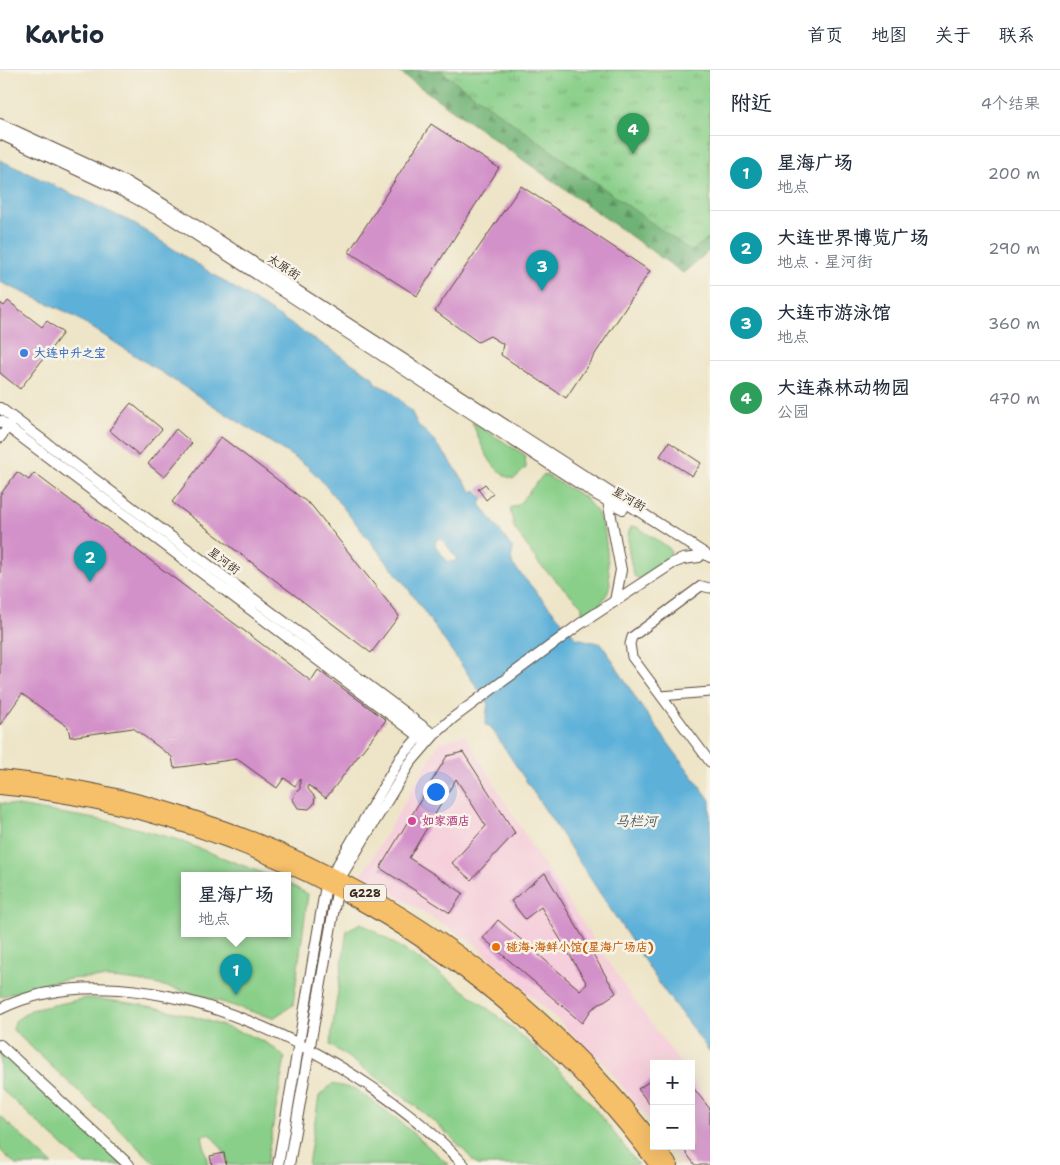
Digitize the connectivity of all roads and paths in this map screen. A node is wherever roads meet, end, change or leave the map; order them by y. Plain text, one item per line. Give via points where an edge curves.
1 (0, 124) edge
2 (0, 134) edge
3 (459, 406) joint
4 (0, 408) edge
5 (8, 423) edge
6 (0, 438) edge
7 (544, 450) joint
8 (610, 498) junction
9 (699, 557) junction
10 (710, 557) edge
11 (710, 564) edge
12 (710, 588) edge
13 (615, 601) junction
14 (710, 692) edge
15 (661, 696) junction
16 (427, 738) junction
17 (710, 762) edge
18 (0, 777) edge
19 (0, 787) edge
20 (333, 882) junction
21 (0, 1009) edge
22 (299, 1044) junction
23 (0, 1045) edge
24 (309, 1049) junction
25 (650, 1138) edge
26 (659, 1150) edge
27 (128, 1165) edge
28 (278, 1165) edge
29 (289, 1165) edge
30 (464, 1165) edge
31 (657, 1165) edge
32 (670, 1165) edge

1 - 7 street, 太原街 via 146,194
2 - 3 street, 太原街 via 160,212
3 - 8 street, 星河街
4 - 5 street, 星河街
5 - 6 street
5 - 16 street, 星河街
5 - 16 street, 星河街
7 - 8 street, 星河街
8 - 9 street, 星河街
8 - 10 street, 星河街
8 - 13 street via 621,570
9 - 11 street, 星河街
9 - 13 street via 673,563
12 - 15 street via 701,586 632,637 632,658
13 - 16 street
14 - 15 street
15 - 17 street
16 - 20 street
18 - 20 highway, G228 via 92,791 148,804 257,841
19 - 20 highway, G228 via 92,802 200,831
20 - 22 street
20 - 24 street
20 - 25 highway, G228 via 423,928 512,993 586,1062
20 - 31 highway, G228 via 417,937 505,1001 578,1070
21 - 22 street via 47,992 85,987 118,988 218,1011
22 - 24 street
22 - 28 street
23 - 27 street
24 - 29 street
24 - 30 street via 362,1079 397,1104
26 - 32 highway

